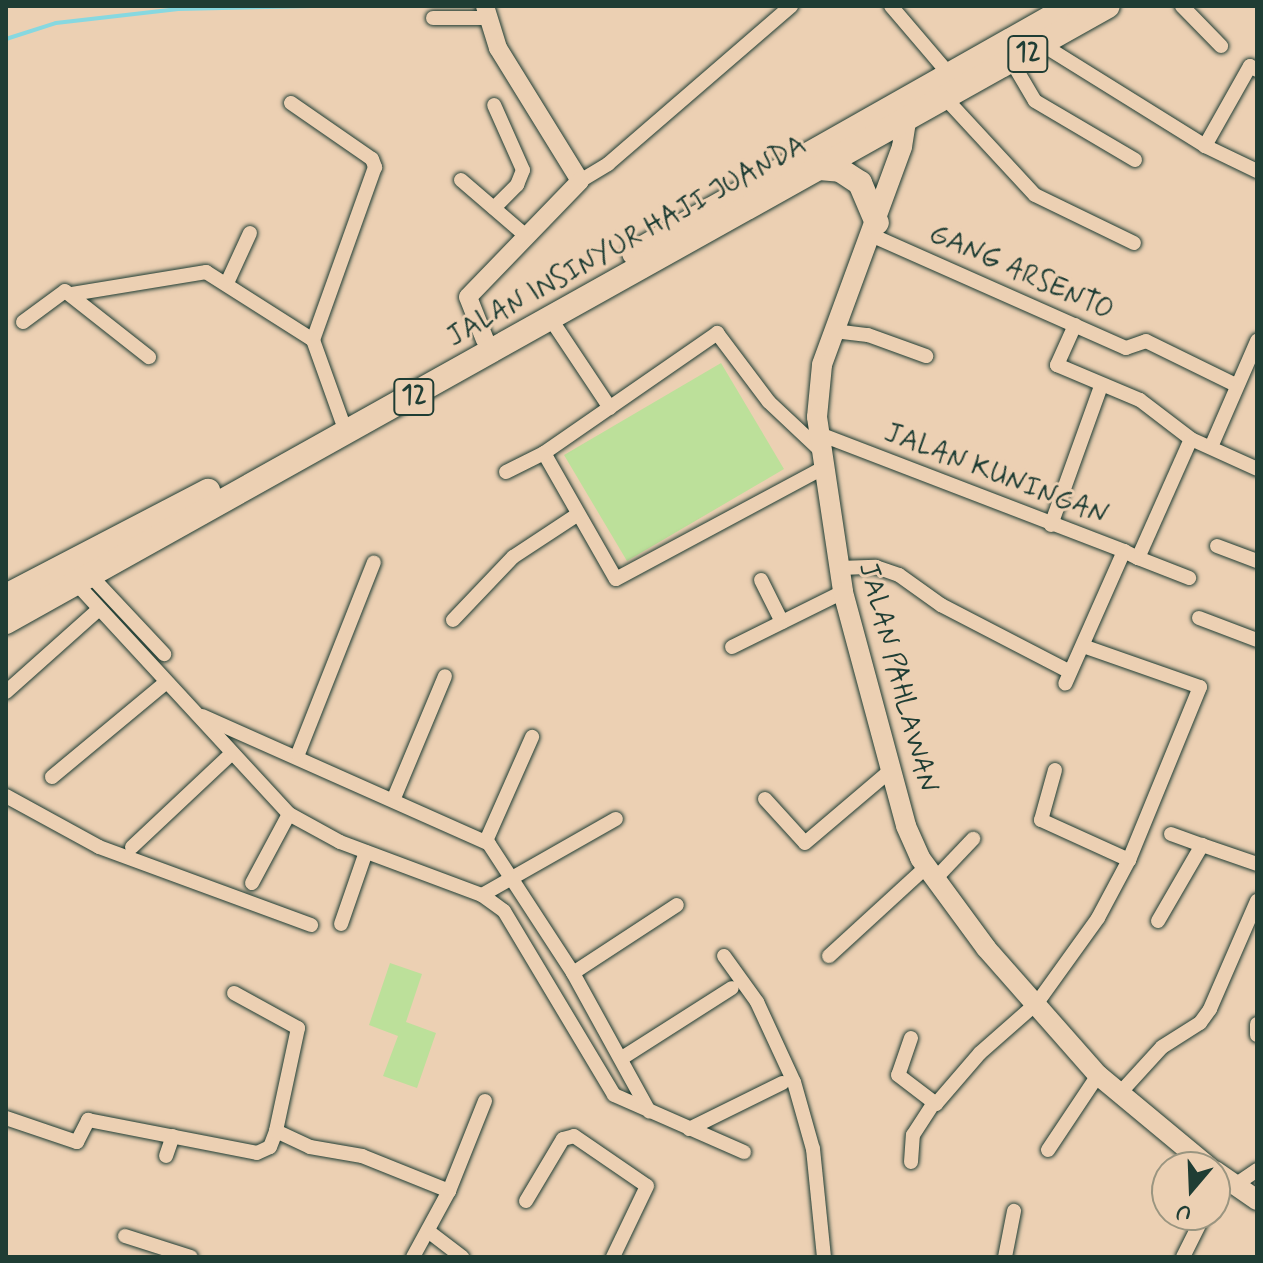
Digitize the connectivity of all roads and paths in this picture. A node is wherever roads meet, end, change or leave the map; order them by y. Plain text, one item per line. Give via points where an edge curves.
1 (791, 6) edge
2 (891, 6) edge
3 (1071, 6) edge
4 (1108, 6) edge
5 (1182, 6) edge
6 (485, 12) edge
7 (433, 18) dead end
8 (1043, 45) junction
9 (1221, 46) dead end
10 (1012, 62) junction
11 (1257, 70) edge
12 (950, 75) junction
13 (947, 100) junction
14 (291, 103) dead end
15 (494, 105) dead end
16 (908, 111) junction
17 (1205, 146) junction
18 (1135, 160) dead end
19 (819, 168) junction
20 (1257, 171) edge
21 (461, 180) dead end
22 (580, 181) junction
23 (494, 208) junction
24 (874, 229) junction
25 (250, 233) dead end
26 (525, 235) junction
27 (1134, 243) dead end
28 (227, 283) junction
29 (72, 294) junction
30 (550, 318) junction
31 (23, 322) dead end
32 (1075, 325) junction
33 (834, 331) junction
34 (313, 340) junction
35 (485, 340) junction
36 (1257, 341) edge
37 (926, 356) dead end
38 (149, 357) dead end
39 (1236, 385) junction
40 (1101, 386) junction
41 (610, 408) junction
42 (342, 421) junction
43 (1191, 439) junction
44 (1211, 447) junction
45 (819, 450) junction
46 (544, 453) junction
47 (1257, 469) edge
48 (506, 472) dead end
49 (577, 515) junction
50 (1051, 525) junction
51 (1217, 546) dead end
52 (1131, 554) junction
53 (1257, 561) edge
54 (374, 562) dead end
55 (839, 568) junction
56 (82, 578) junction
57 (1189, 578) dead end
58 (761, 580) dead end
59 (843, 592) junction
60 (6, 596) edge
61 (99, 609) junction
62 (1199, 618) dead end
63 (453, 620) dead end
64 (6, 622) edge
65 (782, 622) junction
66 (1257, 640) edge
67 (1083, 646) junction
68 (732, 647) dead end
69 (164, 654) dead end
70 (445, 676) dead end
71 (164, 684) junction
72 (6, 692) edge
73 (202, 716) junction
74 (532, 737) dead end
75 (298, 754) junction
76 (230, 755) junction
77 (891, 770) junction
78 (1055, 770) dead end
79 (52, 777) dead end
80 (6, 796) edge
81 (394, 798) junction
82 (765, 799) dead end
83 (289, 814) junction
84 (616, 819) dead end
85 (1171, 834) dead end
86 (973, 839) dead end
87 (486, 841) junction
88 (1202, 845) junction
89 (132, 847) dead end
90 (366, 852) junction
91 (1129, 860) junction
92 (1257, 864) edge
93 (930, 873) junction
94 (514, 880) junction
95 (252, 883) dead end
96 (482, 895) junction
97 (1257, 901) edge
98 (677, 905) dead end
99 (1158, 921) dead end
100 (341, 924) dead end
101 (311, 925) dead end
102 (724, 956) dead end
103 (829, 956) dead end
104 (573, 973) junction
105 (732, 988) dead end
106 (234, 993) dead end
107 (1037, 1003) junction
108 (1257, 1024) edge
109 (1257, 1035) edge
110 (911, 1038) dead end
111 (622, 1058) junction
112 (1098, 1075) junction
113 (782, 1083) dead end
114 (1120, 1093) junction
115 (485, 1101) dead end
116 (933, 1104) junction
117 (649, 1111) junction
118 (6, 1118) edge
119 (689, 1129) junction
120 (276, 1131) junction
121 (173, 1136) junction
122 (1048, 1150) dead end
123 (1187, 1151) edge
124 (744, 1152) dead end
125 (166, 1156) dead end
126 (911, 1162) dead end
127 (1257, 1170) edge
128 (1231, 1176) edge
129 (1231, 1185) edge
130 (449, 1191) junction
131 (1257, 1200) edge
132 (526, 1201) dead end
133 (1014, 1211) dead end
134 (428, 1231) junction
135 (1196, 1231) edge
136 (125, 1236) dead end
137 (824, 1254) edge
138 (191, 1257) edge
139 (413, 1257) edge
140 (462, 1257) edge
141 (613, 1257) edge
142 (1005, 1257) edge
143 (1183, 1257) edge

1 - 22 street via 608,164
2 - 12 street
3 - 12 highway, JALAN INSINYUR HAJI JUANDA / 12
4 - 8 highway, JALAN INSINYUR HAJI JUANDA / 12
5 - 9 street
6 - 7 street
6 - 22 street via 498,48
8 - 10 highway, JALAN INSINYUR HAJI JUANDA / 12
8 - 17 street
10 - 13 highway, JALAN INSINYUR HAJI JUANDA / 12
10 - 18 street via 1035,101
11 - 17 street via 1250,66
12 - 16 highway, JALAN INSINYUR HAJI JUANDA / 12
13 - 16 highway, JALAN INSINYUR HAJI JUANDA / 12
13 - 27 street via 1035,195
14 - 34 street via 372,159 375,167
15 - 23 street via 523,170 517,185
16 - 19 highway, JALAN INSINYUR HAJI JUANDA / 12
16 - 24 main road, JALAN PAHLAWAN
16 - 35 highway, JALAN INSINYUR HAJI JUANDA / 12 via 778,168
17 - 20 street
19 - 24 highway via 840,170 860,183
19 - 30 highway, JALAN INSINYUR HAJI JUANDA / 12
21 - 23 street
22 - 26 street
23 - 26 street
24 - 32 street, GANG ARSENTO
24 - 33 main road, JALAN PAHLAWAN
25 - 28 street
26 - 35 street via 468,297
28 - 29 street via 199,271
28 - 34 street
29 - 31 street via 56,293
29 - 38 street
30 - 41 street
30 - 56 highway, JALAN INSINYUR HAJI JUANDA / 12
32 - 39 street, GANG ARSENTO via 1126,348 1146,341
32 - 40 street via 1057,365
33 - 37 street via 868,335
33 - 45 main road, JALAN PAHLAWAN via 822,365
34 - 42 street
35 - 42 highway, JALAN INSINYUR HAJI JUANDA / 12
36 - 39 street
39 - 44 street
40 - 43 street via 1146,404
40 - 50 street
41 - 45 street via 719,333 769,402
41 - 46 street
42 - 60 highway, JALAN INSINYUR HAJI JUANDA / 12
43 - 44 street
43 - 52 street
44 - 47 street
45 - 49 street via 620,579 612,577
45 - 50 street, JALAN KUNINGAN
45 - 55 main road, JALAN PAHLAWAN
46 - 48 street
46 - 49 street
49 - 63 street via 513,557
50 - 52 street, JALAN KUNINGAN
51 - 53 street
52 - 57 street
52 - 67 street, JALAN KUNINGAN
54 - 75 street
55 - 59 main road, JALAN PAHLAWAN
55 - 67 street, JALAN KUNINGAN via 876,567 899,575 1068,678
56 - 61 street
56 - 64 highway, JALAN INSINYUR HAJI JUANDA / 12
56 - 69 street
58 - 65 street
59 - 65 street
59 - 77 main road, JALAN PAHLAWAN
61 - 71 street
61 - 72 street
62 - 66 street
65 - 68 street
67 - 91 street via 1200,687
70 - 81 street
71 - 73 street
71 - 79 street
73 - 75 street
73 - 76 street
74 - 87 street
75 - 81 street
76 - 83 street
76 - 89 street
77 - 82 street via 805,843
77 - 93 main road, JALAN PAHLAWAN via 906,826
78 - 91 street via 1041,820
80 - 101 street via 99,847
81 - 87 street
83 - 90 street
83 - 95 street
84 - 94 street
85 - 88 street
86 - 93 street
87 - 94 street
88 - 92 street
88 - 99 street
90 - 96 street
90 - 100 street
91 - 107 street via 1098,918
93 - 103 street
93 - 107 main road, JALAN PAHLAWAN
94 - 96 street
94 - 104 street
96 - 117 street via 518,929 614,1095
97 - 114 street via 1210,1009 1200,1023 1162,1047
98 - 104 street
102 - 137 street via 757,1002 794,1082 813,1149
104 - 111 street
105 - 111 street
106 - 120 street via 298,1028
107 - 112 main road, JALAN PAHLAWAN
107 - 116 street
108 - 109 street
110 - 116 street via 898,1075
111 - 117 street
112 - 114 main road, JALAN PAHLAWAN
112 - 122 street
113 - 119 street
114 - 123 main road, JALAN PAHLAWAN
115 - 130 street
116 - 126 street via 913,1135
117 - 119 street
118 - 121 street via 77,1142 86,1120
119 - 124 street
120 - 121 street via 270,1147 259,1153
120 - 130 street via 310,1147 347,1151
121 - 125 street
127 - 128 street
129 - 131 main road, JALAN PAHLAWAN
130 - 134 street
132 - 141 street via 569,1135 647,1186
133 - 142 street
134 - 139 street
134 - 140 street
135 - 143 street
136 - 138 street

